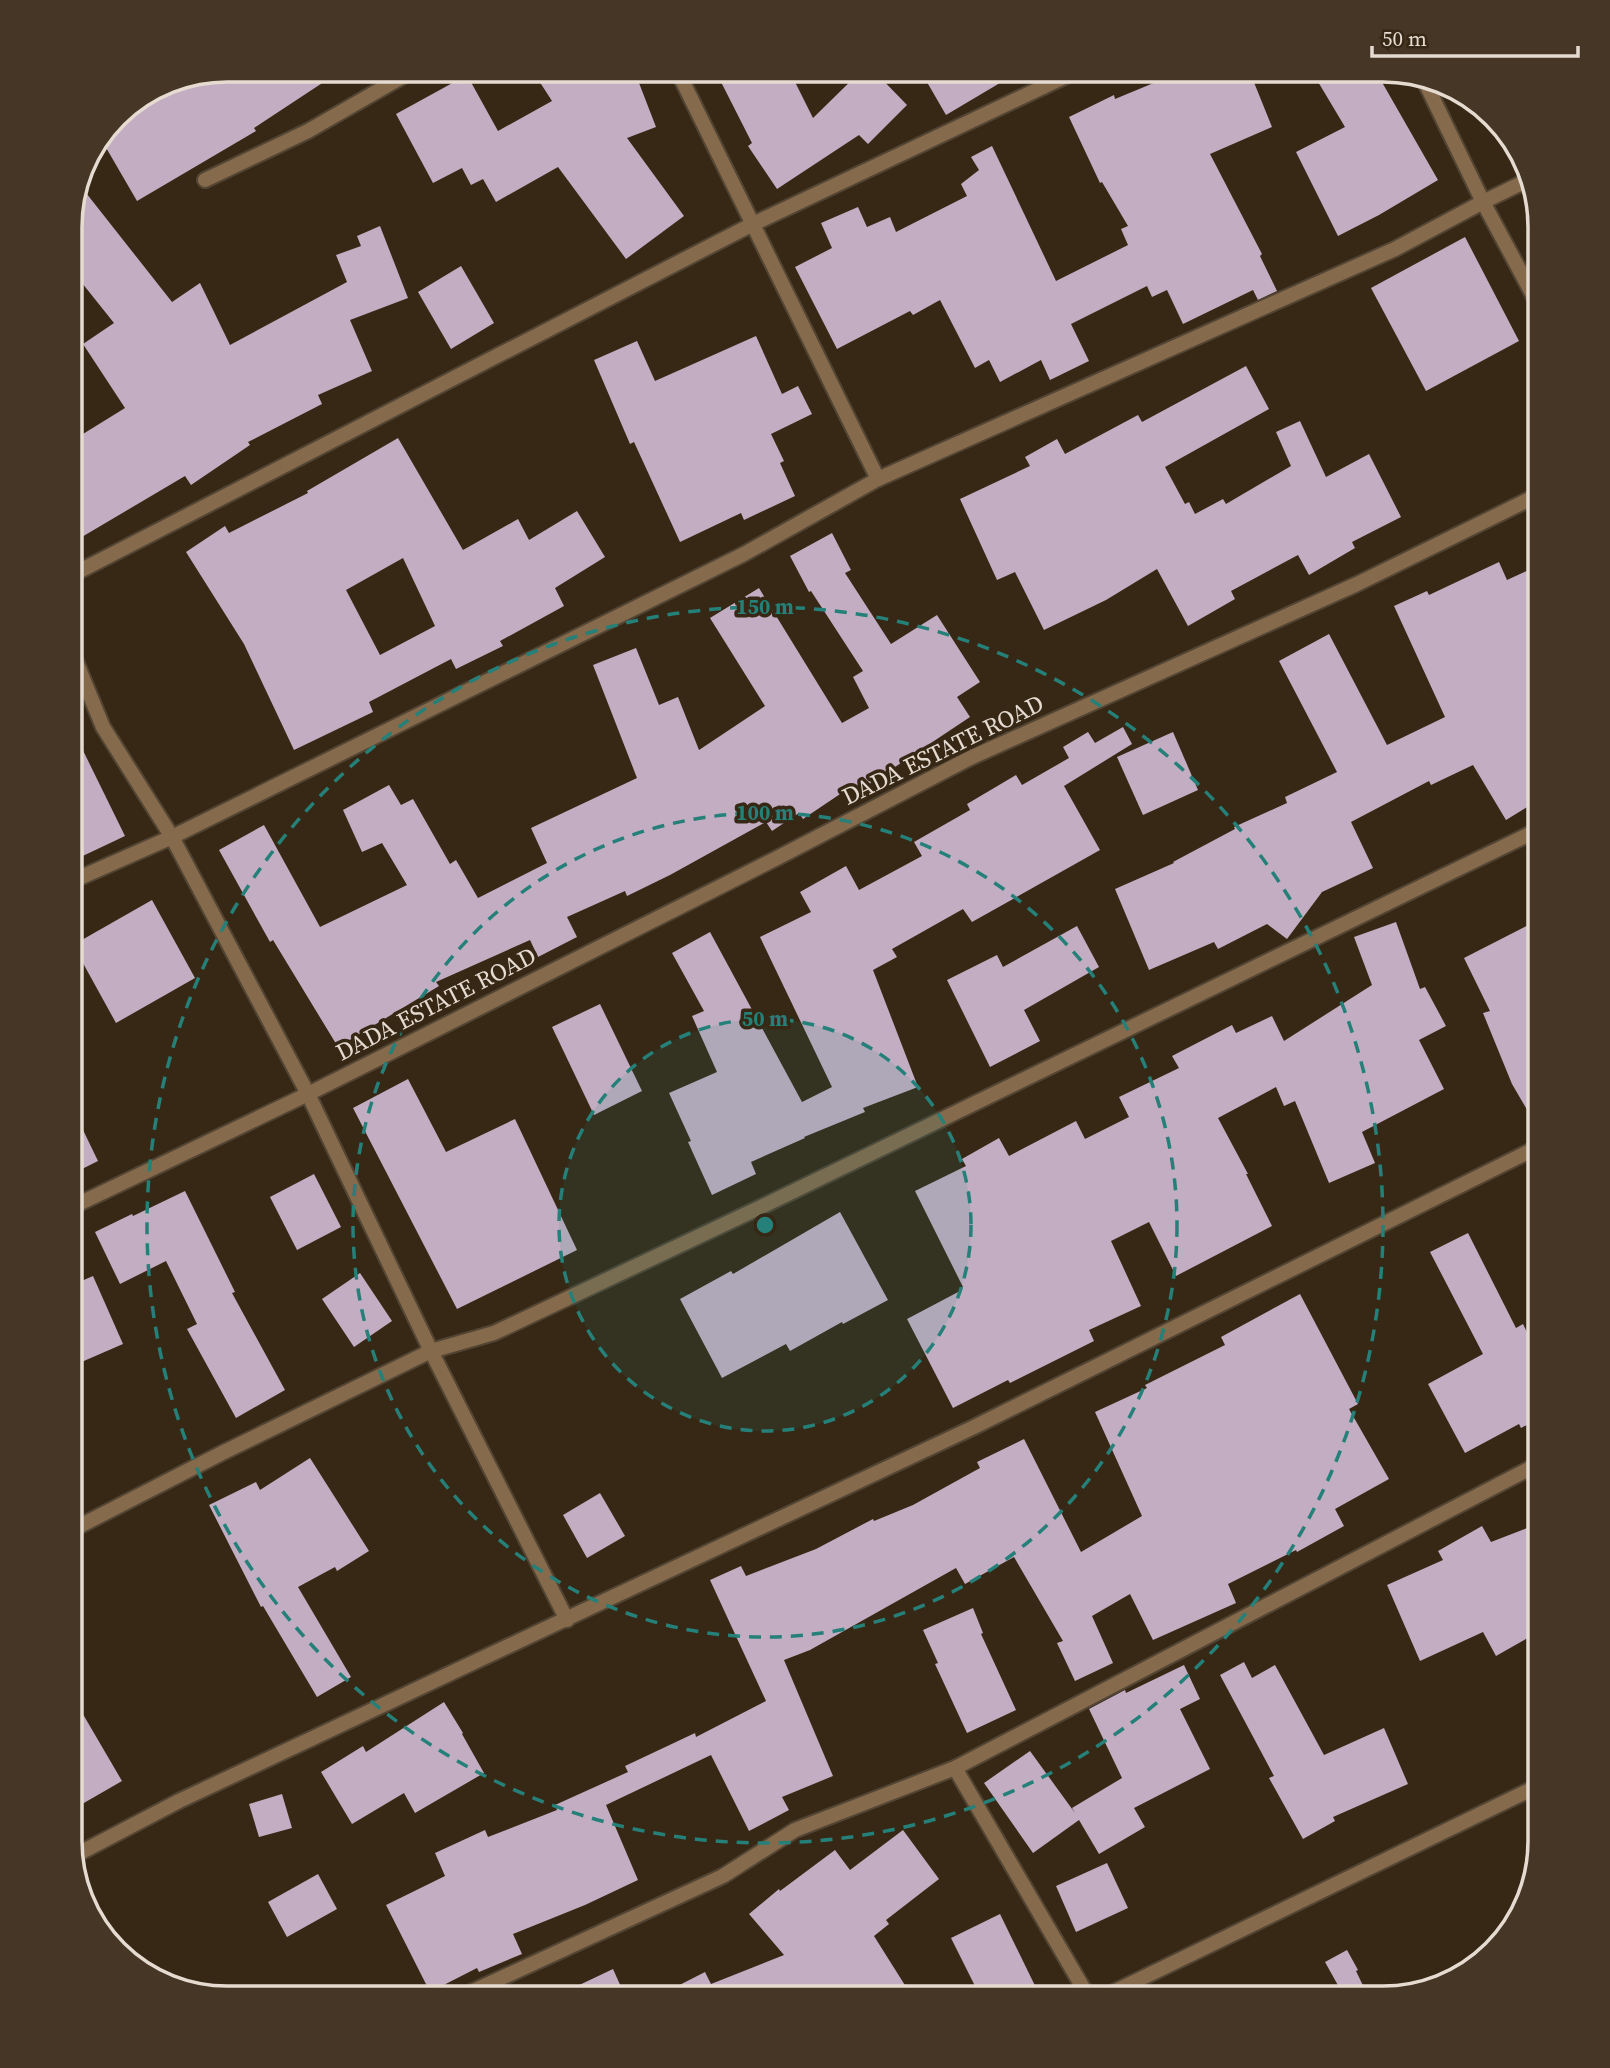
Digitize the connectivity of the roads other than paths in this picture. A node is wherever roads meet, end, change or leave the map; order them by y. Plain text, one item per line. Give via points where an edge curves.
1 (393, 82) edge
2 (683, 82) edge
3 (1041, 83) edge
4 (1052, 83) edge
5 (1043, 87) junction
6 (1429, 90) edge
7 (205, 180) dead end
8 (1521, 183) edge
9 (1483, 202) junction
10 (753, 224) junction
11 (1528, 286) edge
12 (878, 479) junction
13 (1528, 500) edge
14 (83, 569) edge
15 (83, 678) edge
16 (1528, 835) edge
17 (172, 837) junction
18 (83, 876) edge
19 (308, 1094) junction
20 (1528, 1152) edge
21 (82, 1202) edge
22 (431, 1351) junction
23 (1528, 1469) edge
24 (82, 1525) edge
25 (567, 1620) junction
26 (955, 1769) junction
27 (1528, 1791) edge
28 (83, 1851) edge
29 (484, 1986) edge
30 (1082, 1986) edge
31 (1126, 1986) edge

1 - 7 street via 308,131
2 - 10 street
3 - 5 street
4 - 5 street
5 - 10 street
6 - 9 street
8 - 9 street
9 - 11 street
9 - 12 street via 1395,249
10 - 12 street
10 - 14 street
12 - 17 street via 744,554
13 - 19 street, DADA ESTATE ROAD via 1345,590 970,758
15 - 17 street via 103,727
16 - 22 street via 690,1241 494,1333
17 - 18 street
17 - 19 street
19 - 21 street, DADA ESTATE ROAD
19 - 22 street
20 - 25 street via 972,1428
22 - 24 street
22 - 25 street
23 - 26 street
25 - 28 street via 179,1801
26 - 29 street via 795,1830 723,1876
26 - 30 street
27 - 31 street

